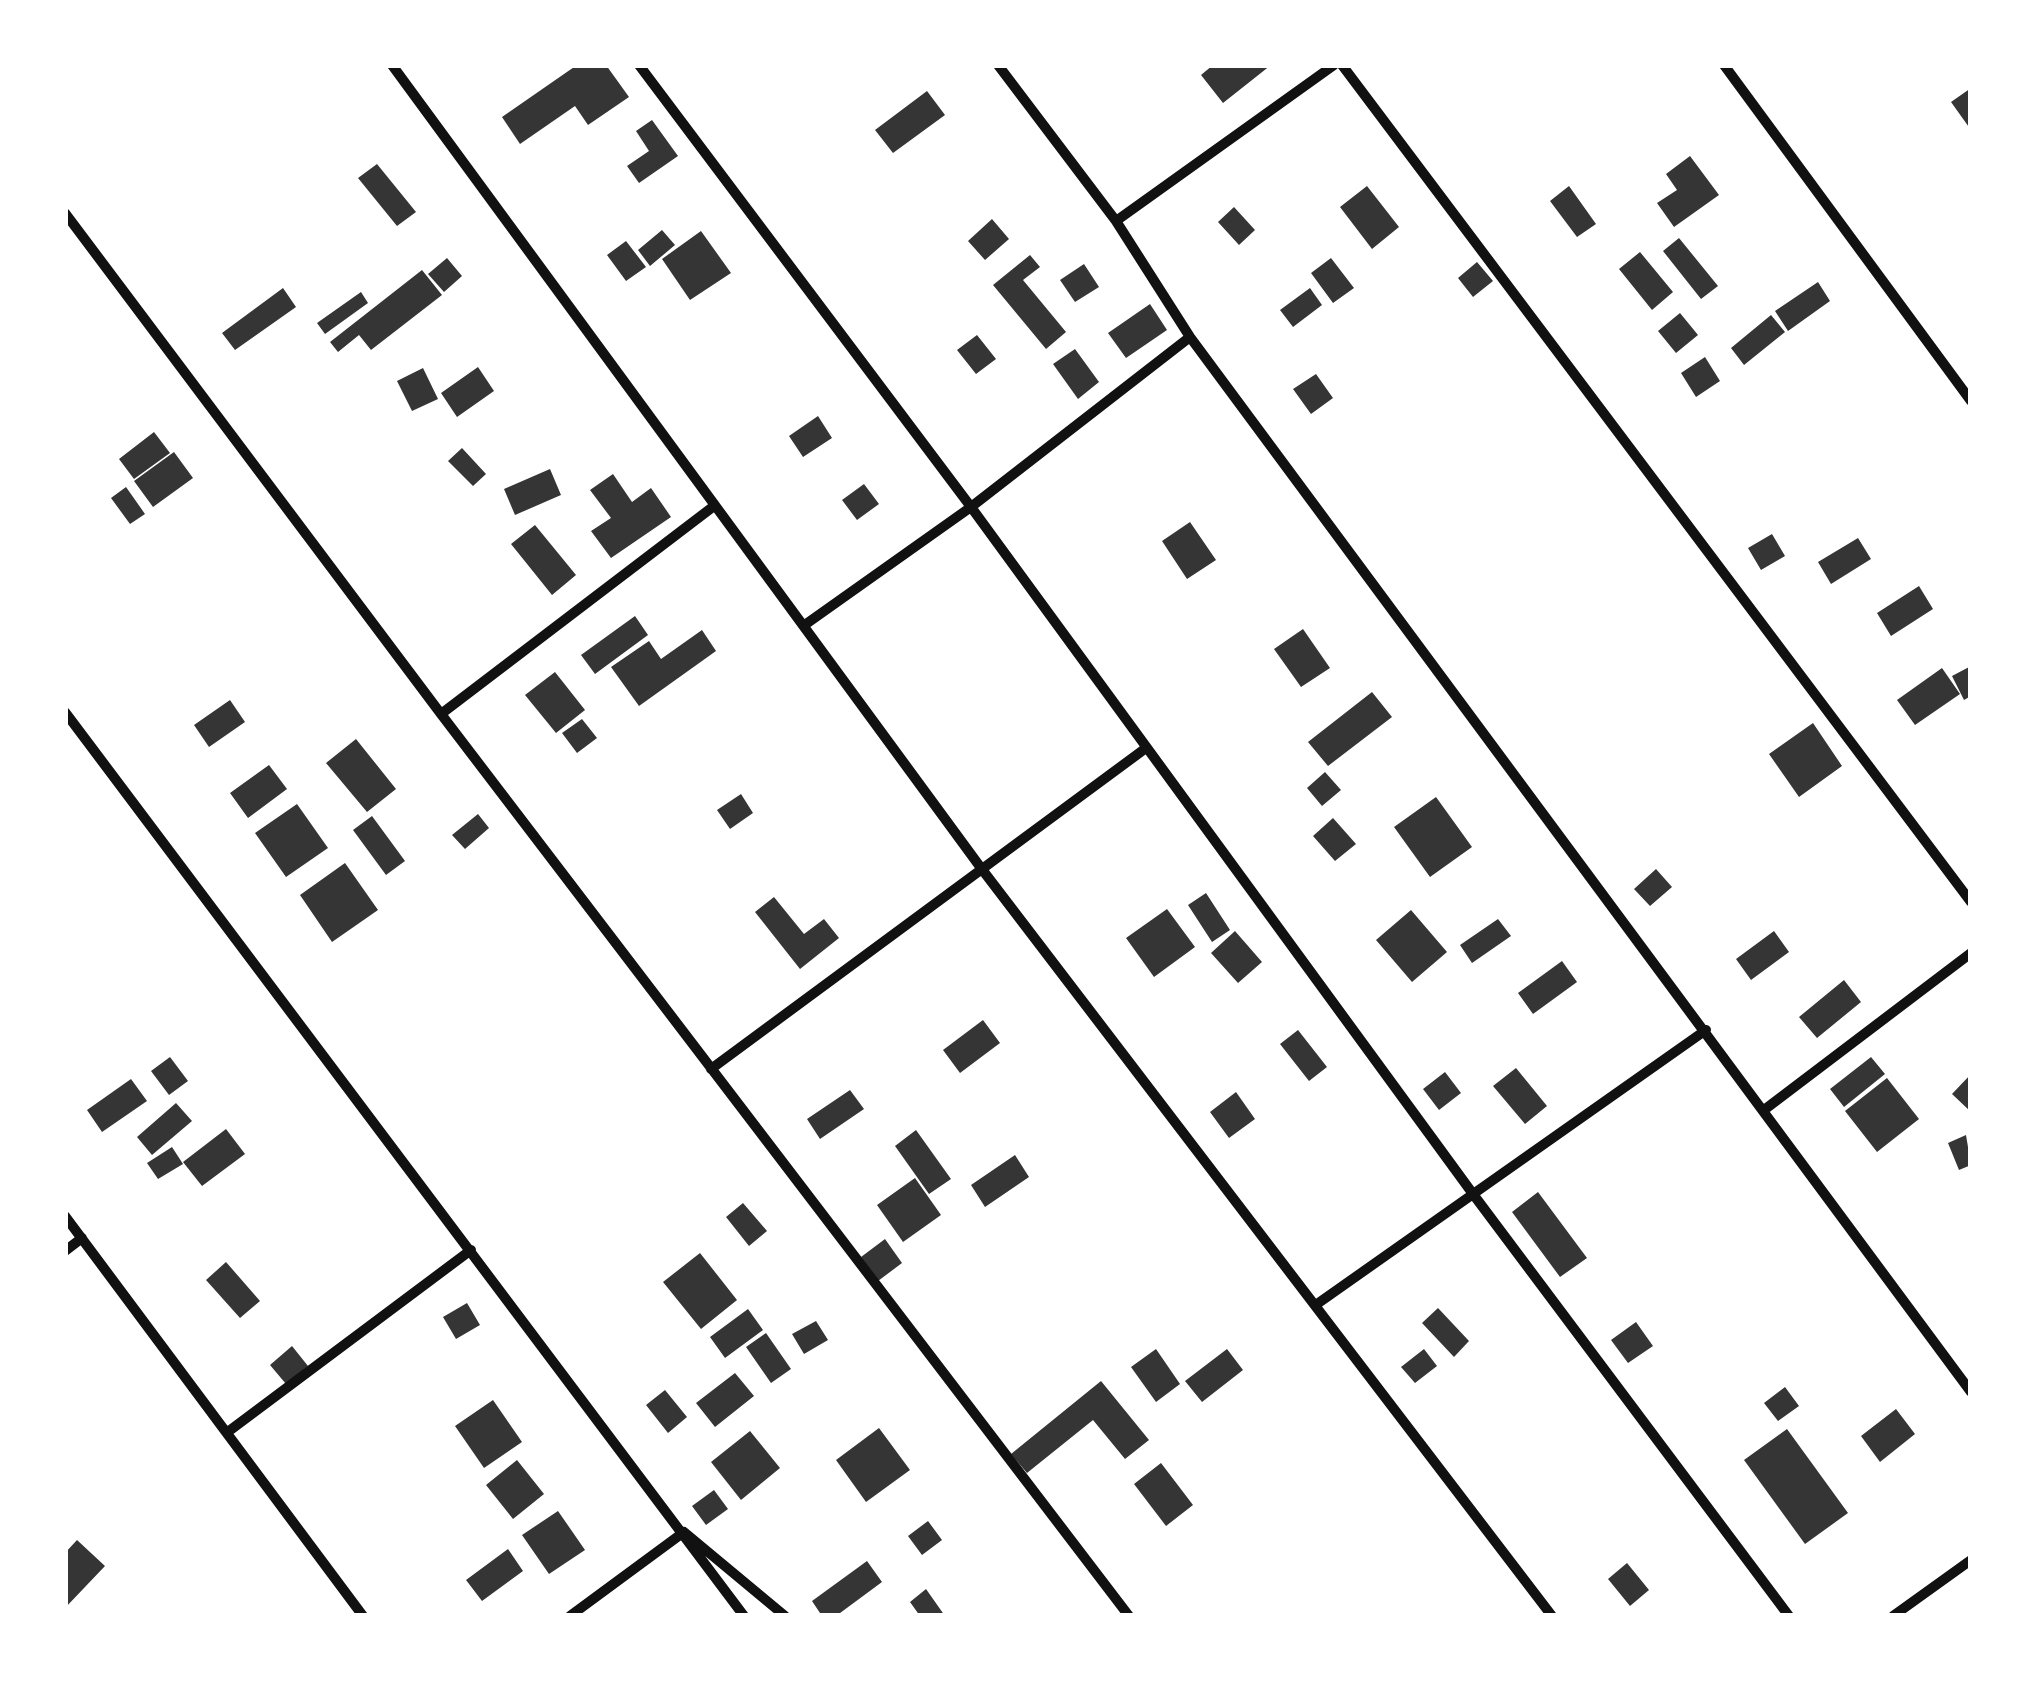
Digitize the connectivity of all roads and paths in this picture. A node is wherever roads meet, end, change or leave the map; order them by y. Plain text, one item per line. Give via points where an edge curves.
1 (392, 65) edge
2 (639, 65) edge
3 (998, 65) edge
4 (1334, 65) edge
5 (1342, 65) edge
6 (1724, 65) edge
7 (65, 212) edge
8 (1116, 221) junction
9 (1190, 337) junction
10 (1971, 401) edge
11 (714, 506) junction
12 (971, 506) junction
13 (806, 624) junction
14 (65, 712) edge
15 (440, 714) junction
16 (1146, 748) junction
17 (981, 868) junction
18 (1971, 902) edge
19 (1971, 953) edge
20 (1706, 1030) junction
21 (711, 1069) junction
22 (1764, 1110) junction
23 (1474, 1194) junction
24 (65, 1216) edge
25 (82, 1238) junction
26 (471, 1250) junction
27 (65, 1251) edge
28 (1317, 1304) junction
29 (1971, 1392) edge
30 (229, 1431) junction
31 (684, 1532) junction
32 (1971, 1560) edge
33 (363, 1616) edge
34 (570, 1616) edge
35 (744, 1616) edge
36 (785, 1616) edge
37 (1130, 1616) edge
38 (1552, 1616) edge
39 (1789, 1616) edge
40 (1893, 1616) edge

1 - 11 street
2 - 12 street
3 - 8 street
4 - 8 street
5 - 18 street
6 - 10 street
7 - 15 street
8 - 9 street
9 - 12 street
9 - 20 street
11 - 13 street
11 - 15 street
12 - 13 street
12 - 16 street
13 - 17 street
14 - 26 street
15 - 21 street
16 - 17 street
16 - 23 street
17 - 21 street
17 - 28 street
19 - 22 street
20 - 22 street
20 - 23 street
21 - 37 street
22 - 29 street
23 - 28 street
23 - 39 street
24 - 25 street
25 - 27 street
25 - 30 street
26 - 30 street
26 - 31 street
28 - 38 street
30 - 33 street
31 - 34 street
31 - 35 street
31 - 36 street
32 - 40 street

